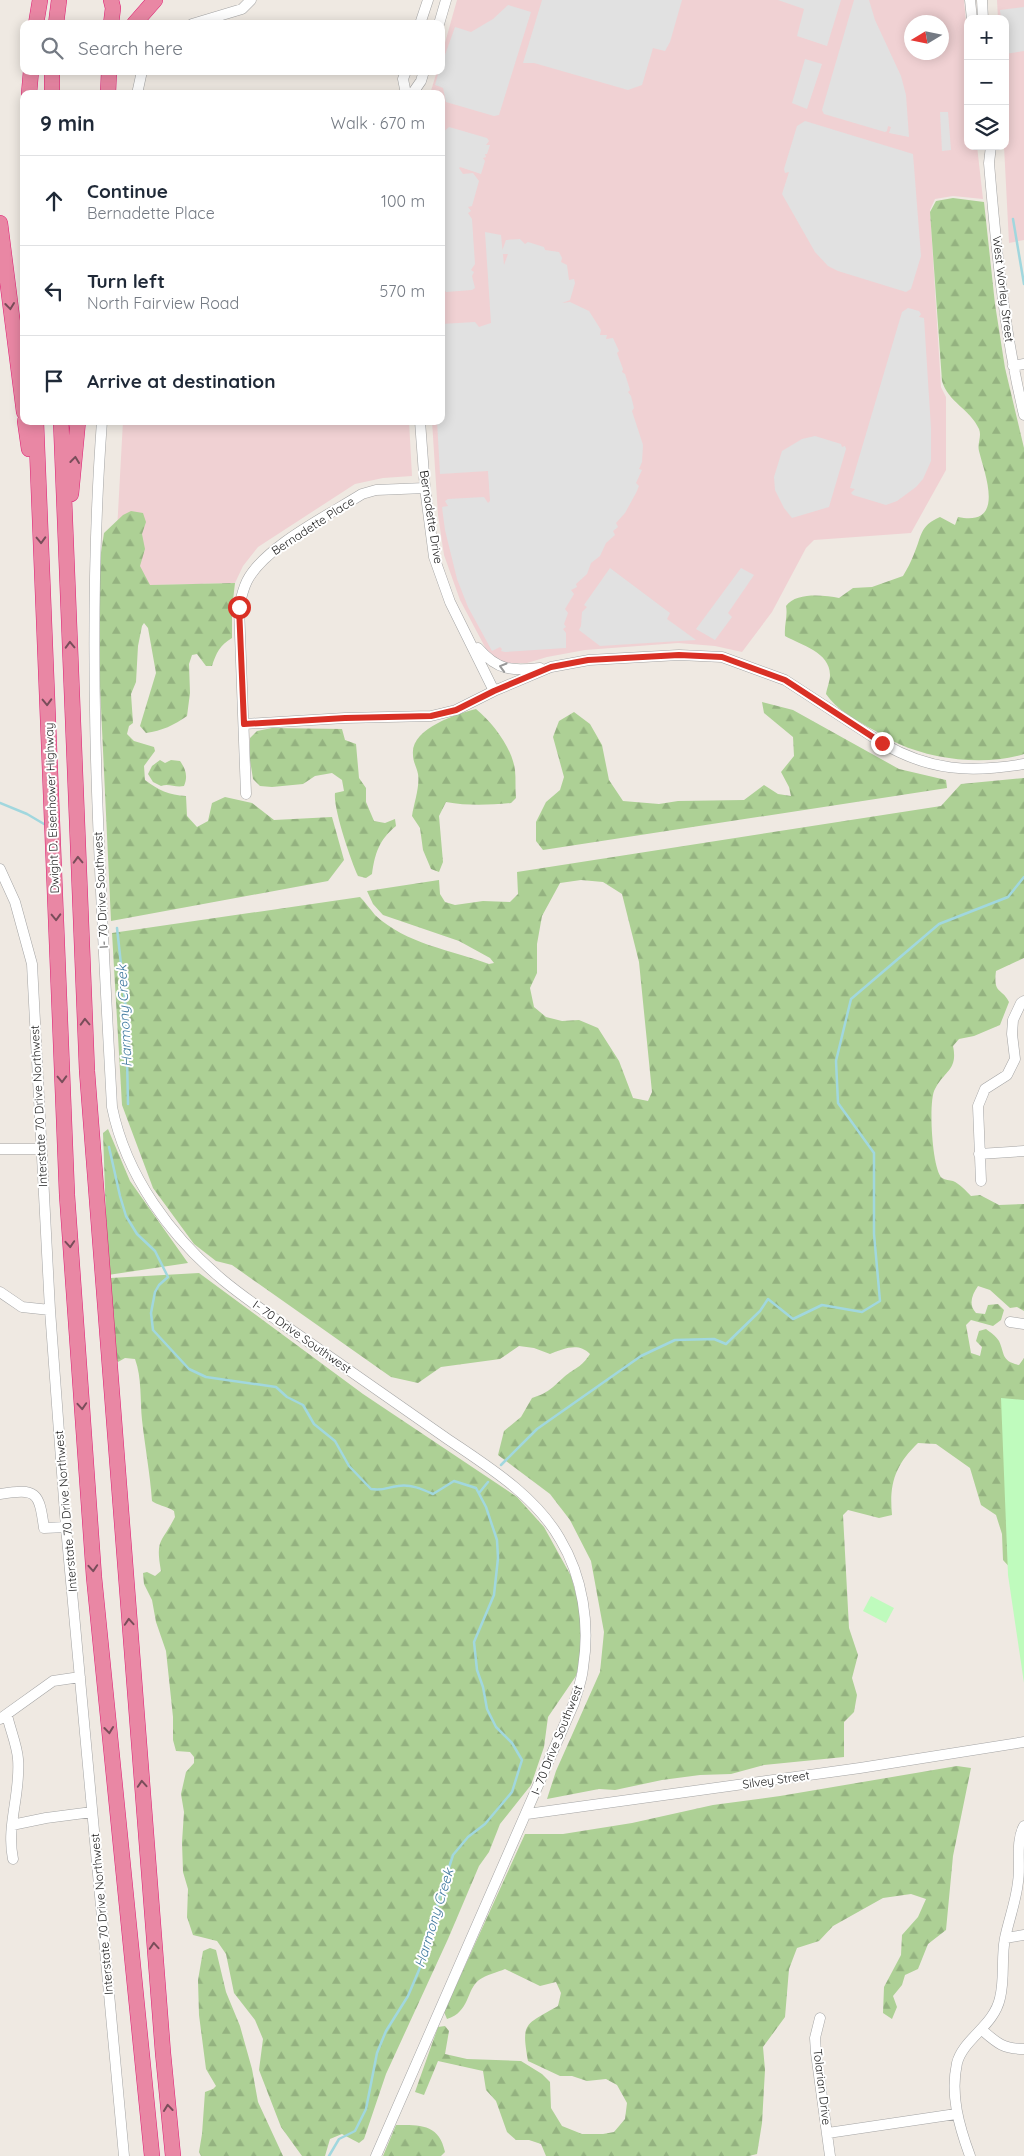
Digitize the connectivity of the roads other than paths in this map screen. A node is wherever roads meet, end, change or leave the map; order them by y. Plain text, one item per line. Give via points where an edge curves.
1 (40, 0) edge
2 (59, 0) edge
3 (111, 0) edge
4 (155, 0) edge
5 (251, 0) edge
6 (428, 0) edge
7 (446, 0) edge
8 (970, 0) edge
9 (982, 0) edge
10 (972, 15) edge
11 (983, 15) edge
12 (37, 20) edge
13 (56, 20) edge
14 (112, 20) edge
15 (138, 20) edge
16 (205, 20) edge
17 (421, 20) edge
18 (440, 20) edge
19 (31, 75) edge
20 (52, 75) edge
21 (141, 75) edge
22 (405, 75) edge
23 (423, 75) edge
24 (29, 90) edge
25 (52, 90) edge
26 (138, 90) edge
27 (405, 90) edge
28 (415, 90) edge
29 (985, 150) edge
30 (991, 150) edge
31 (989, 163) junction
32 (0, 223) edge
33 (1024, 364) edge
34 (1013, 366) junction
35 (20, 380) edge
36 (1024, 415) edge
37 (26, 425) edge
38 (36, 425) edge
39 (61, 425) edge
40 (78, 425) edge
41 (102, 425) edge
42 (420, 425) edge
43 (424, 488) junction
44 (40, 508) junction
45 (66, 543) junction
46 (467, 635) junction
47 (551, 667) junction
48 (494, 691) junction
49 (244, 724) junction
50 (1024, 764) edge
51 (246, 794) dead end
52 (0, 869) edge
53 (1024, 1001) edge
54 (0, 1149) edge
55 (41, 1149) junction
56 (1024, 1152) edge
57 (979, 1154) junction
58 (981, 1181) dead end
59 (0, 1292) edge
60 (50, 1310) junction
61 (1010, 1322) dead end
62 (1024, 1324) edge
63 (0, 1494) edge
64 (66, 1527) junction
65 (80, 1677) junction
66 (3, 1717) edge
67 (1024, 1742) edge
68 (92, 1812) junction
69 (527, 1814) junction
70 (12, 1825) junction
71 (1024, 1826) edge
72 (13, 1859) dead end
73 (1024, 1935) edge
74 (1005, 1938) junction
75 (820, 2018) dead end
76 (982, 2030) junction
77 (1024, 2048) edge
78 (956, 2114) junction
79 (828, 2133) junction
80 (124, 2156) edge
81 (152, 2156) edge
82 (173, 2156) edge
83 (376, 2156) edge
84 (830, 2156) edge
85 (970, 2156) edge

1 - 12 highway
2 - 13 highway
3 - 14 highway
4 - 15 highway
5 - 16 street via 242,9
6 - 17 street
7 - 18 street
8 - 10 street
9 - 11 street
19 - 24 highway
20 - 25 highway
21 - 26 street
22 - 27 street
23 - 28 street
29 - 31 street, West Worley Street
30 - 31 street, West Worley Street
31 - 34 street, West Worley Street via 1001,289
32 -> 35 highway
33 - 34 street
34 - 36 street, West Worley Street
37 - 44 highway
38 - 44 highway, Dwight D. Eisenhower Highway
39 - 45 highway, Dwight D. Eisenhower Highway
45 -> 40 highway
41 - 69 street, I- 70 Drive Southwest via 96,554 95,726 112,1108 117,1132 160,1214 185,1245 224,1281 527,1498 545,1516 561,1540 577,1574 582,1597 586,1631 583,1669 574,1704
42 - 43 street, Bernadette Drive
43 - 46 street, Bernadette Drive via 434,556 450,602
43 - 49 street, Bernadette Place via 376,490 362,494 283,543 259,564 247,582 239,607
44 -> 81 highway, Dwight D. Eisenhower Highway via 67,1196 94,1578
82 -> 45 highway, Dwight D. Eisenhower Highway via 162,2053 87,1071
47 -> 46 street via 518,670 496,665
46 - 48 street, Bernadette Drive
47 - 48 street
47 - 50 street via 588,660 722,657 785,680 882,743 923,762 975,770
48 - 49 street via 456,710 431,716
49 - 51 street, Bernadette Place
52 - 55 street, Interstate 70 Drive Northwest via 15,902 32,964
53 - 57 street via 1013,1020 1015,1059 1007,1075 985,1089 978,1106
54 - 55 street
55 - 60 street, Interstate 70 Drive Northwest
56 - 57 street
57 - 58 street
59 - 60 street via 22,1307
60 - 64 street, Interstate 70 Drive Northwest
61 - 62 street
63 - 64 street via 29,1492 36,1496 41,1506 44,1528
64 - 65 street, Interstate 70 Drive Northwest
65 - 66 street via 53,1681
65 - 68 street, Interstate 70 Drive Northwest
66 - 70 street via 18,1759
67 - 69 street, Silvey Street
68 - 70 street
68 - 80 street, Interstate 70 Drive Northwest
69 - 83 street, I- 70 Drive Southwest
70 - 72 street
71 - 74 street via 1019,1880
73 - 74 street
74 - 76 street via 1000,2000
75 - 79 street, Tolarian Drive via 816,2038
76 - 77 street via 999,2045
76 - 78 street via 960,2054
78 - 79 street
78 - 85 street
79 - 84 street, Tolarian Drive

